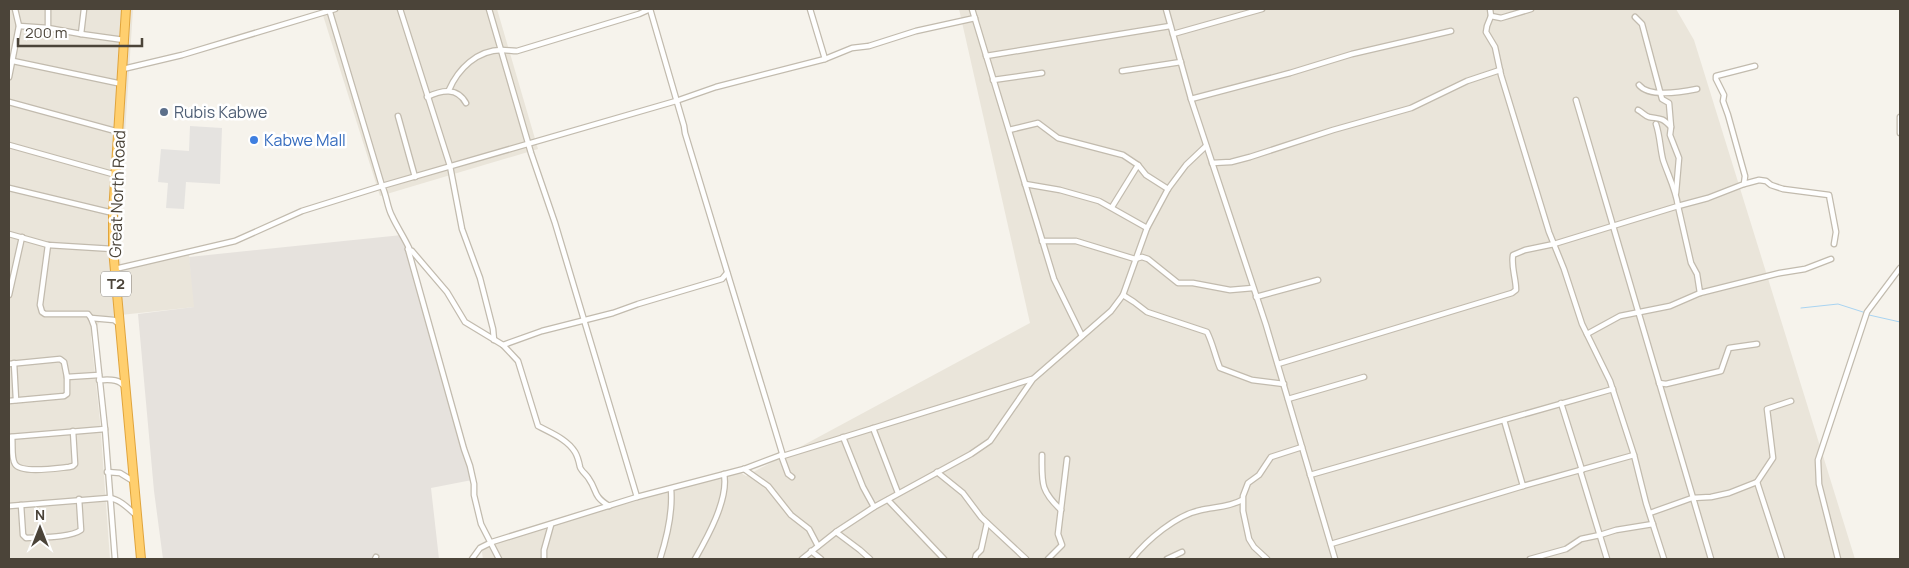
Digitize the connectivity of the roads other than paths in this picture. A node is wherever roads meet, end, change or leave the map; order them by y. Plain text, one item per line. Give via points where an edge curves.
1 (15, 9) edge
2 (48, 9) edge
3 (84, 9) edge
4 (126, 9) edge
5 (331, 9) edge
6 (400, 9) edge
7 (489, 9) edge
8 (650, 9) edge
9 (810, 9) edge
10 (972, 9) edge
11 (1166, 9) edge
12 (1262, 9) edge
13 (1490, 9) edge
14 (1531, 9) edge
15 (1491, 16) junction
16 (1636, 17) dead end
17 (975, 18) junction
18 (19, 26) junction
19 (1170, 26) junction
20 (48, 28) junction
21 (1451, 31) dead end
22 (81, 34) junction
23 (1173, 34) junction
24 (124, 40) junction
25 (502, 50) junction
26 (986, 56) junction
27 (825, 59) junction
28 (13, 61) junction
29 (1180, 62) junction
30 (1756, 66) dead end
31 (123, 69) junction
32 (1500, 70) junction
33 (1122, 71) dead end
34 (1042, 73) dead end
35 (9, 77) edge
36 (993, 80) junction
37 (122, 85) junction
38 (1639, 85) dead end
39 (1697, 89) dead end
40 (449, 90) junction
41 (1661, 93) junction
42 (427, 97) junction
43 (1191, 99) junction
44 (1576, 100) dead end
45 (676, 101) junction
46 (9, 102) edge
47 (466, 103) dead end
48 (1638, 110) dead end
49 (398, 116) dead end
50 (1900, 116) edge
51 (1656, 124) dead end
52 (1671, 127) junction
53 (1009, 130) junction
54 (118, 132) junction
55 (1900, 133) edge
56 (528, 143) junction
57 (9, 144) edge
58 (1206, 146) junction
59 (1212, 163) junction
60 (1138, 165) junction
61 (450, 166) junction
62 (116, 175) junction
63 (415, 178) junction
64 (1025, 184) junction
65 (1744, 184) junction
66 (382, 186) junction
67 (9, 188) edge
68 (1168, 189) junction
69 (1677, 197) junction
70 (1678, 206) junction
71 (1112, 207) junction
72 (113, 213) junction
73 (1612, 226) junction
74 (1147, 228) junction
75 (9, 234) edge
76 (22, 237) junction
77 (1042, 242) junction
78 (48, 244) junction
79 (1554, 244) junction
80 (1834, 244) dead end
81 (113, 249) junction
82 (408, 249) junction
83 (1135, 259) junction
84 (1831, 259) dead end
85 (1900, 268) edge
86 (115, 269) junction
87 (9, 270) edge
88 (15, 272) junction
89 (727, 273) junction
90 (724, 278) junction
91 (1318, 280) dead end
92 (730, 281) junction
93 (1253, 288) junction
94 (1700, 293) junction
95 (9, 295) edge
96 (1123, 295) junction
97 (1256, 297) junction
98 (1639, 312) junction
99 (91, 318) junction
100 (583, 320) junction
101 (120, 325) junction
102 (1587, 334) junction
103 (1082, 336) junction
104 (494, 340) junction
105 (1757, 344) dead end
106 (503, 345) junction
107 (11, 364) edge
108 (1278, 364) junction
109 (67, 377) junction
110 (1364, 377) dead end
111 (99, 378) junction
112 (1034, 379) junction
113 (1659, 383) junction
114 (1284, 384) junction
115 (125, 387) junction
116 (1613, 389) junction
117 (1288, 399) junction
118 (9, 400) edge
119 (16, 400) junction
120 (1791, 401) dead end
121 (1561, 403) junction
122 (1504, 420) junction
123 (874, 428) junction
124 (105, 429) junction
125 (73, 431) junction
126 (10, 437) edge
127 (843, 437) junction
128 (1302, 447) junction
129 (782, 455) junction
130 (1042, 455) dead end
131 (1634, 455) junction
132 (1067, 459) dead end
133 (744, 469) junction
134 (1581, 470) junction
135 (107, 472) junction
136 (937, 472) junction
137 (724, 474) junction
138 (1310, 475) junction
139 (792, 477) dead end
140 (135, 482) junction
141 (1757, 482) junction
142 (1523, 486) junction
143 (671, 489) junction
144 (898, 493) junction
145 (637, 497) junction
146 (109, 498) junction
147 (1692, 498) junction
148 (79, 499) junction
149 (888, 500) junction
150 (1242, 500) junction
151 (21, 504) junction
152 (9, 506) edge
153 (609, 506) junction
154 (874, 507) junction
155 (1061, 510) junction
156 (1650, 513) junction
157 (138, 517) junction
158 (987, 523) junction
159 (1653, 524) junction
160 (551, 525) junction
161 (836, 532) junction
162 (1600, 535) junction
163 (490, 543) junction
164 (1331, 544) junction
165 (818, 546) junction
166 (811, 552) junction
167 (1182, 552) dead end
168 (1546, 557) edge
169 (115, 559) edge
170 (141, 559) edge
171 (472, 559) edge
172 (499, 559) edge
173 (544, 559) edge
174 (660, 559) edge
175 (695, 559) edge
176 (802, 559) edge
177 (821, 559) edge
178 (870, 559) edge
179 (944, 559) edge
180 (975, 559) edge
181 (1026, 559) edge
182 (1048, 559) edge
183 (1132, 559) edge
184 (1167, 559) edge
185 (1267, 559) edge
186 (1334, 559) edge
187 (1530, 559) edge
188 (1607, 559) edge
189 (1664, 559) edge
190 (1710, 559) edge
191 (1782, 559) edge
192 (1838, 559) edge

1 - 18 street
2 - 20 street
3 - 22 street
4 - 24 highway, Great North Road / T2
5 - 31 street
5 - 66 street
6 - 42 street
7 - 25 street
8 - 25 street via 517,50
8 - 45 street
9 - 27 street
10 - 17 street
11 - 19 street
12 - 23 street
13 - 15 street
14 - 15 street via 1501,18
15 - 32 street via 1486,32
16 - 41 street via 1642,24
17 - 26 street
17 - 27 street via 852,48
18 - 20 street
18 - 28 street
19 - 23 street
19 - 26 street
20 - 22 street
21 - 43 street via 1352,54
22 - 24 street
23 - 29 street
24 - 31 highway, Great North Road / T2
25 - 40 street via 474,58 455,76
25 - 56 street
26 - 36 street
27 - 45 street via 716,87
28 - 35 street
28 - 37 street
29 - 33 street
29 - 43 street
30 - 65 street via 1716,76 1745,176
31 - 37 highway, Great North Road / T2
32 - 59 street via 1467,81 1411,108 1250,157
32 - 79 street
34 - 36 street
36 - 53 street
37 - 54 highway, Great North Road / T2
38 - 41 street via 1646,91
39 - 41 street
40 - 42 street
40 - 47 street
41 - 52 street via 1662,99 1669,103
42 - 61 street
43 - 58 street
44 - 73 street
45 - 56 street
45 - 89 street
46 - 54 street
48 - 52 street via 1647,116 1665,120
49 - 63 street
50 - 55 street
51 - 69 street via 1662,156
52 - 69 street via 1670,135 1679,158
53 - 60 street via 1037,123 1058,138 1116,153
53 - 64 street
54 - 62 highway, Great North Road / T2
56 - 61 street
56 - 100 street
57 - 62 street
58 - 59 street
58 - 68 street
59 - 93 street
60 - 68 street via 1146,175
60 - 71 street
61 - 63 street
61 - 104 street via 462,229 480,278
62 - 72 highway, Great North Road / T2
63 - 66 street
64 - 71 street via 1060,190
64 - 77 street
65 - 70 street
65 - 80 street via 1759,180 1783,189 1829,195 1836,232
66 - 82 street
66 - 86 street via 302,211 235,240
67 - 72 street
68 - 74 street
69 - 70 street
70 - 73 street
70 - 94 street
71 - 74 street
72 - 81 highway, Great North Road / T2
73 - 79 street
73 - 98 street
74 - 83 street
75 - 76 street
76 - 78 street
76 - 88 street
77 - 83 street via 1076,241
77 - 103 street via 1058,289
78 - 81 street
78 - 99 street via 40,304 42,312 81,313
79 - 102 street
79 - 108 street via 1513,255 1516,290 1512,293
81 - 86 highway, Great North Road / T2
82 - 104 street via 447,292 465,322
82 - 163 street via 470,466 481,524
83 - 93 street via 1142,257 1153,262 1178,283 1222,290
83 - 96 street
84 - 94 street via 1805,269
85 - 192 street via 1867,312 1818,460 1819,484
86 - 101 highway, Great North Road / T2
87 - 88 street
88 - 95 street
89 - 90 street
89 - 92 street
90 - 92 street
90 - 100 street
91 - 97 street
92 - 129 street
93 - 97 street
94 - 98 street via 1670,306
96 - 103 street via 1111,311
96 - 114 street via 1147,312 1207,332 1220,368 1252,380
97 - 108 street
98 - 102 street via 1620,316
98 - 113 street
99 - 101 street via 114,320
99 - 111 street
100 - 106 street
100 - 145 street
101 - 115 highway, Great North Road / T2
102 - 116 street
103 - 112 street
104 - 106 street
105 - 113 street via 1729,348 1721,371
106 - 153 street via 520,364 538,426 571,448 594,492
107 - 109 street via 63,360
107 - 119 street
108 - 114 street
109 - 111 street
109 - 119 street via 67,394 64,396
110 - 117 street
111 - 115 street via 114,380
111 - 124 street
112 - 123 street
112 - 136 street via 990,440
113 - 147 street
114 - 117 street
115 - 140 highway, Great North Road / T2
116 - 121 street
116 - 131 street
117 - 128 street
118 - 119 street
120 - 141 street via 1767,409 1773,458
121 - 122 street
121 - 134 street
122 - 138 street
122 - 142 street
123 - 127 street
123 - 144 street
124 - 125 street
124 - 135 street
125 - 126 street
125 - 126 street via 75,464 69,467 19,468 14,463
127 - 129 street
127 - 154 street
128 - 138 street
128 - 150 street via 1272,458 1248,483
129 - 133 street
129 - 139 street
130 - 155 street via 1043,489
131 - 134 street
131 - 156 street
132 - 155 street
133 - 137 street
133 - 165 street via 768,486 791,515 809,529
134 - 142 street
134 - 162 street
135 - 140 street via 120,473
135 - 146 street
136 - 144 street
136 - 158 street via 963,493
137 - 143 street
137 - 175 street via 722,500
138 - 164 street
140 - 157 highway, Great North Road / T2
141 - 147 street via 1730,493
141 - 191 street
142 - 164 street
143 - 145 street
143 - 174 street via 670,520
144 - 149 street
145 - 153 street
146 - 148 street
146 - 157 street via 114,498
146 - 169 street
147 - 156 street
147 - 190 street
148 - 151 street
148 - 151 street via 81,530 51,536 26,538 23,535
149 - 154 street
149 - 179 street
150 - 183 street via 1193,513 1176,522 1145,543
150 - 185 street via 1249,539
151 - 152 street
153 - 160 street
154 - 161 street
155 - 182 street via 1058,534 1062,546
156 - 159 street
157 - 170 highway, Great North Road / T2
158 - 180 street via 981,550
158 - 181 street
159 - 162 street
159 - 189 street
160 - 163 street
160 - 173 street
161 - 165 street
161 - 178 street
162 - 168 street via 1580,539
162 - 188 street
163 - 171 street via 480,548
163 - 172 street
164 - 186 street
165 - 166 street
166 - 176 street
166 - 177 street
167 - 184 street
168 - 187 street

